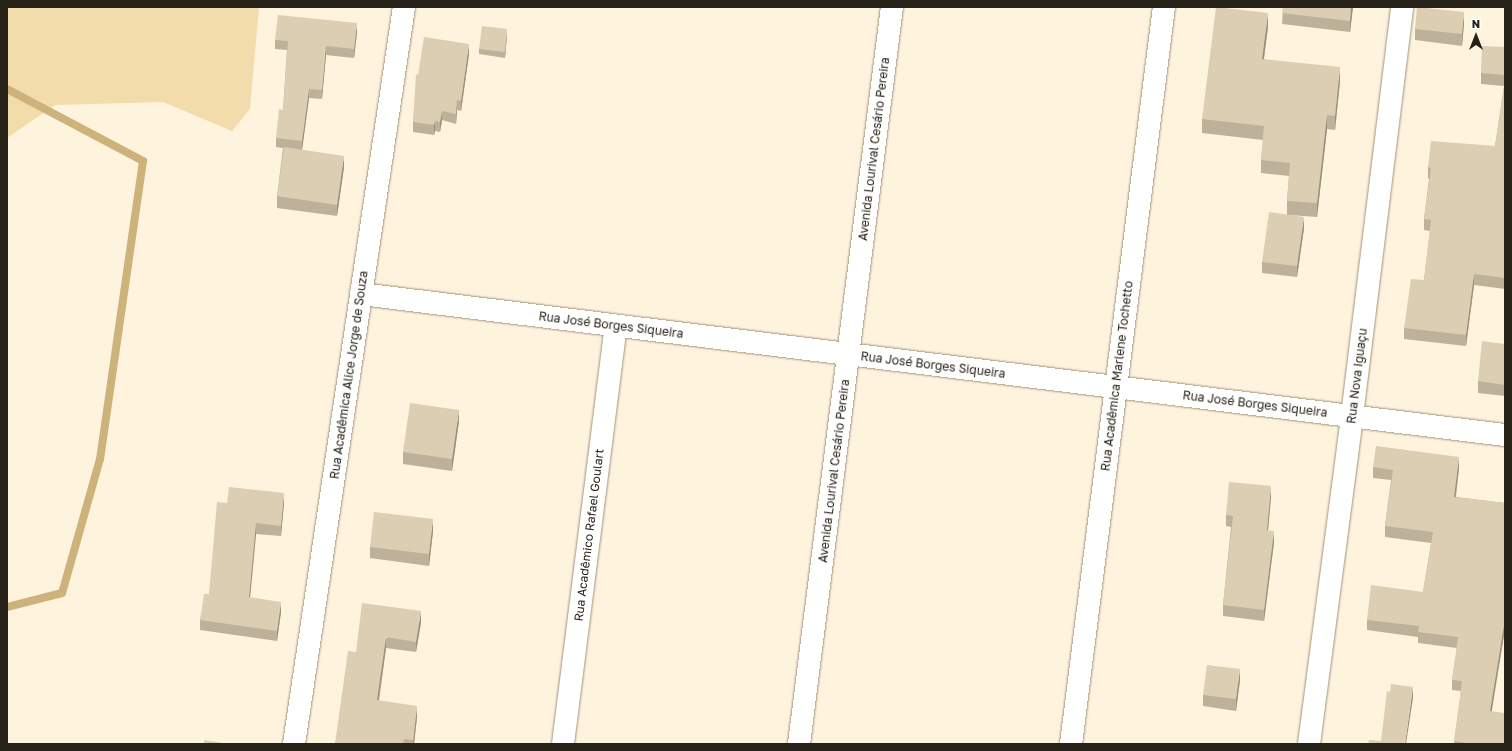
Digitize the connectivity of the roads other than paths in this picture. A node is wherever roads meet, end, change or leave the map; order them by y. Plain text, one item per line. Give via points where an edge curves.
1 (404, 7) edge
2 (892, 7) edge
3 (1164, 7) edge
4 (1402, 7) edge
5 (361, 294) junction
6 (616, 326) junction
7 (849, 354) junction
8 (1116, 387) junction
9 (1352, 416) junction
10 (1505, 434) edge
11 (294, 744) edge
12 (563, 744) edge
13 (800, 744) edge
14 (1071, 744) edge
15 (1309, 744) edge

1 - 5 street, Rua Acadêmica Alice Jorge de Souza
2 - 7 street, Avenida Lourival Cesário Pereira
3 - 8 street, Rua Acadêmica Marlene Tochetto
4 - 9 street, Rua Nova Iguaçu
5 - 6 street, Rua José Borges Siqueira
5 - 11 street, Rua Acadêmica Alice Jorge de Souza
6 - 7 street, Rua José Borges Siqueira
6 - 12 street, Rua Acadêmico Rafael Goulart
7 - 8 street, Rua José Borges Siqueira
7 - 13 street, Avenida Lourival Cesário Pereira
8 - 9 street, Rua José Borges Siqueira
8 - 14 street, Rua Acadêmica Marlene Tochetto
9 - 10 street, Rua José Borges Siqueira
9 - 15 street, Rua Nova Iguaçu

